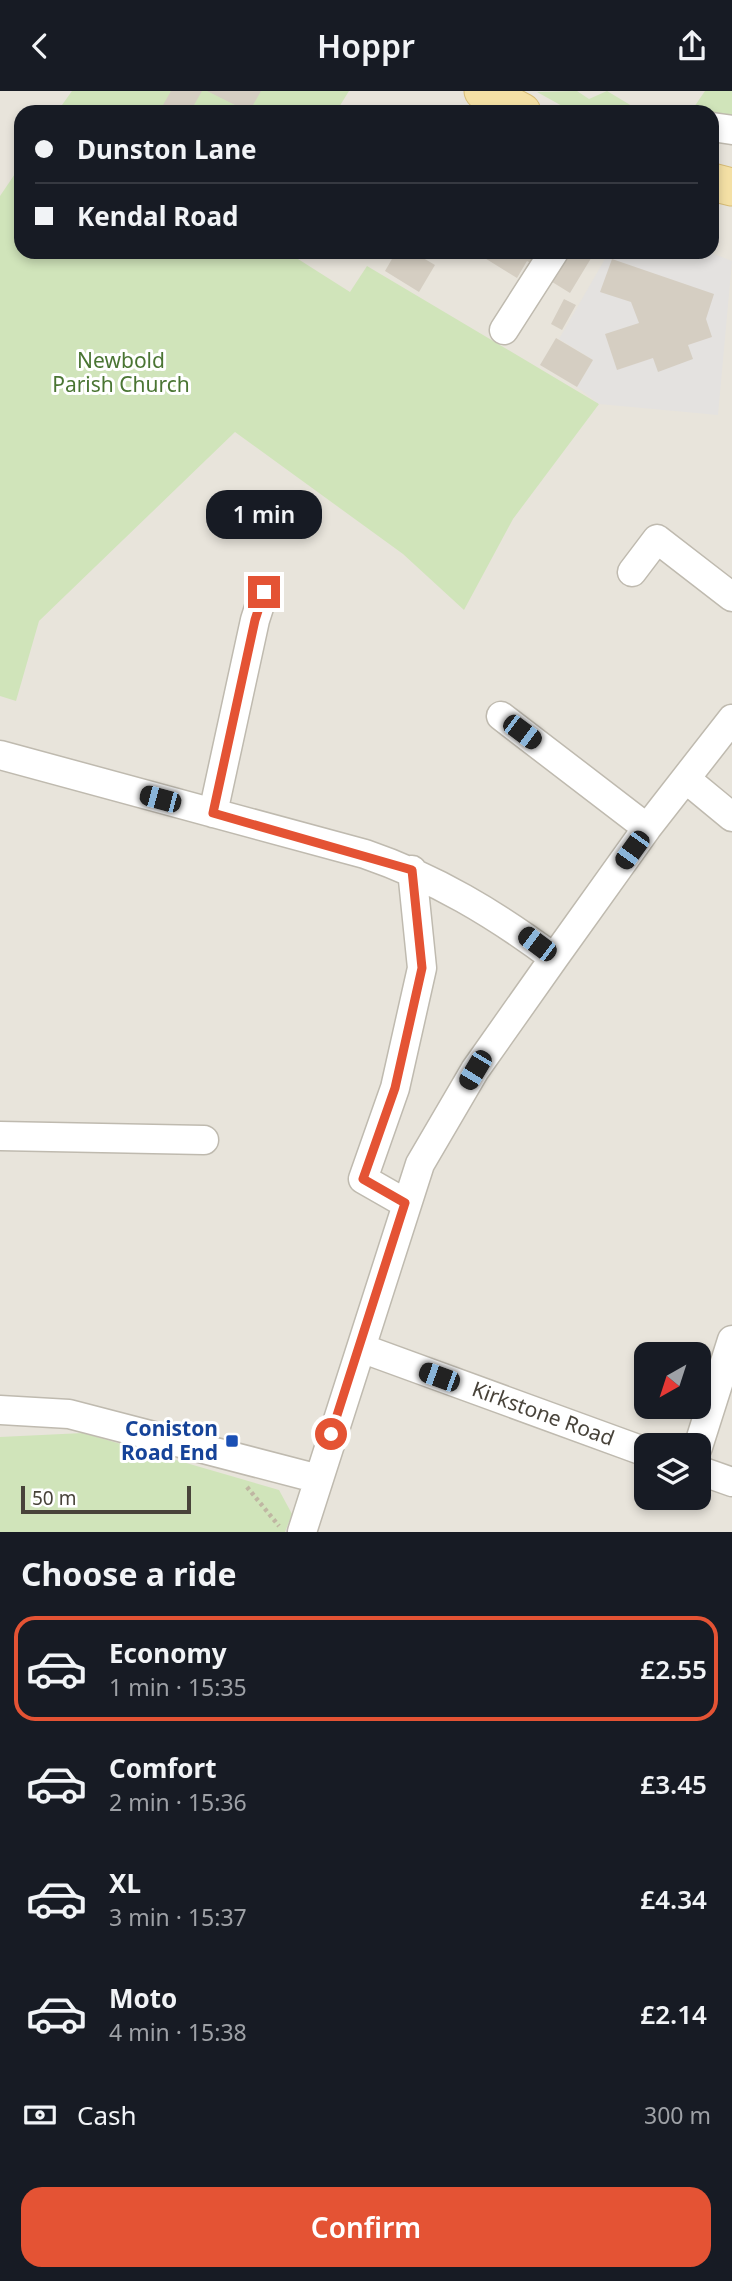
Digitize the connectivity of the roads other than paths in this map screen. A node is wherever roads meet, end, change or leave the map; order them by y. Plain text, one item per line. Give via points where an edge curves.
1 (483, 91) edge
2 (509, 105) edge
3 (549, 259) edge
4 (503, 330) dead end
5 (632, 572) dead end
6 (264, 592) dead end
7 (732, 597) edge
8 (501, 716) dead end
9 (732, 719) edge
10 (0, 755) edge
11 (686, 779) junction
12 (213, 813) junction
13 (732, 817) edge
14 (647, 828) junction
15 (412, 870) junction
16 (554, 958) junction
17 (0, 1136) edge
18 (204, 1140) dead end
19 (405, 1203) junction
20 (732, 1340) edge
21 (361, 1348) junction
22 (0, 1410) edge
23 (702, 1433) edge
24 (634, 1448) edge
25 (711, 1475) edge
26 (319, 1479) junction
27 (732, 1482) edge
28 (302, 1532) edge

1 - 2 main road
3 - 4 street
5 - 7 street via 657,539
6 - 12 street
8 - 14 street
9 - 11 street
10 - 12 street
11 - 13 street
11 - 14 street
12 - 15 street
14 - 16 street
15 - 16 street via 501,919
15 - 19 street via 422,968 395,1088 363,1179
16 - 19 street via 475,1070 420,1164
17 - 18 street
19 - 21 street
20 - 23 street
21 - 24 street, Kirkstone Road
21 - 26 street
22 - 26 street via 69,1414
25 - 27 street
26 - 28 street

